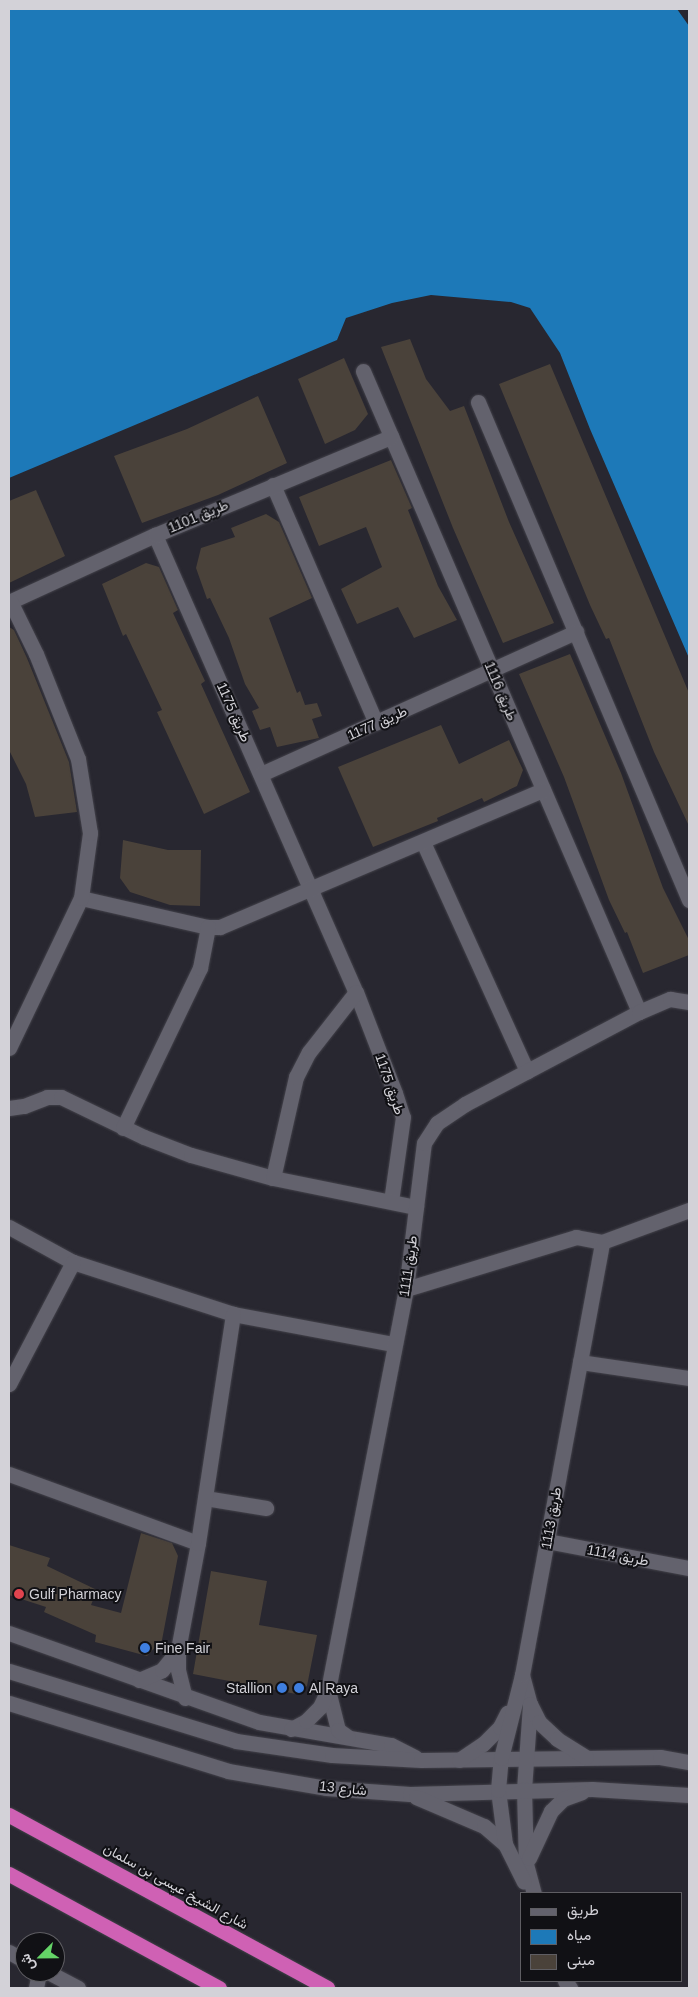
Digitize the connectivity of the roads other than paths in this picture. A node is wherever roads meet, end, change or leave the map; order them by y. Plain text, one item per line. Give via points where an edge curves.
1 (363, 371) dead end
2 (478, 402) dead end
3 (391, 437) junction
4 (273, 485) junction
5 (156, 535) junction
6 (9, 602) edge
7 (576, 632) junction
8 (492, 671) junction
9 (376, 723) junction
10 (261, 774) junction
11 (543, 790) junction
12 (423, 842) junction
13 (312, 890) junction
14 (81, 898) junction
15 (689, 900) edge
16 (208, 927) junction
17 (356, 992) junction
18 (689, 1002) edge
19 (639, 1012) junction
20 (9, 1048) edge
21 (527, 1071) junction
22 (9, 1108) edge
23 (123, 1128) junction
24 (273, 1178) junction
25 (391, 1201) junction
26 (416, 1207) junction
27 (689, 1210) edge
28 (9, 1227) edge
29 (602, 1242) junction
30 (73, 1262) junction
31 (406, 1289) junction
32 (233, 1314) junction
33 (394, 1344) junction
34 (580, 1362) junction
35 (689, 1378) edge
36 (9, 1384) edge
37 (9, 1474) edge
38 (205, 1498) junction
39 (266, 1508) dead end
40 (547, 1542) junction
41 (198, 1543) junction
42 (689, 1568) edge
43 (9, 1633) edge
44 (178, 1650) junction
45 (9, 1671) edge
46 (522, 1675) junction
47 (139, 1680) junction
48 (328, 1690) junction
49 (186, 1698) junction
50 (514, 1700) junction
51 (9, 1702) edge
52 (530, 1704) junction
53 (291, 1729) junction
54 (348, 1737) junction
55 (586, 1756) junction
56 (524, 1757) junction
57 (501, 1758) junction
58 (421, 1760) junction
59 (459, 1760) junction
60 (689, 1762) edge
61 (524, 1788) junction
62 (592, 1788) junction
63 (498, 1790) junction
64 (410, 1794) junction
65 (689, 1795) edge
66 (9, 1814) edge
67 (505, 1844) junction
68 (526, 1864) junction
69 (9, 1874) edge
70 (529, 1892) edge
71 (534, 1892) edge
72 (65, 1981) edge
73 (78, 1988) edge
74 (219, 1988) edge
75 (327, 1988) edge

1 - 3 street, طريق 1116
2 - 7 street
3 - 4 street, طريق 1101
3 - 8 street, طريق 1116
4 - 5 street, طريق 1101
4 - 9 street
5 - 6 street, طريق 1101
5 - 10 street, طريق 1175
6 - 14 street via 36,654 78,758 90,833
7 - 8 street, طريق 1177
7 - 15 street
8 - 9 street, طريق 1177
8 - 11 street, طريق 1116
9 - 10 street, طريق 1177
10 - 13 street, طريق 1175
11 - 12 street
11 - 19 street, طريق 1116
12 - 13 street
12 - 21 street
13 - 16 street via 232,923
13 - 17 street, طريق 1175
14 - 16 street
14 - 20 street
16 - 23 street via 200,968
17 - 24 street via 309,1052 296,1077
17 - 25 street, طريق 1175 via 403,1117
18 - 19 street, طريق 1111 via 670,999
19 - 21 street, طريق 1111
21 - 26 street, طريق 1111 via 437,1123 424,1143
22 - 23 street via 47,1097 61,1097
23 - 24 street via 191,1155
24 - 25 street
25 - 26 street
26 - 31 street, طريق 1111
27 - 29 street
28 - 30 street
29 - 31 street via 576,1237
29 - 34 street, طريق 1113
30 - 32 street
30 - 36 street
31 - 33 street, طريق 1111
32 - 33 street
32 - 38 street
33 - 48 street, طريق 1111
34 - 35 street
34 - 40 street, طريق 1113
37 - 41 street
38 - 39 street
38 - 41 street
40 - 42 street, طريق 1114
40 - 46 street, طريق 1113
41 - 44 street
43 - 47 street
44 - 47 street via 162,1670
44 - 49 street via 178,1669
45 - 58 street via 236,1741 332,1755
46 - 50 street, طريق 1113
46 - 52 street, طريق 1113
47 - 49 street
48 - 53 street, طريق 1111 via 320,1707 306,1722
48 - 54 street, طريق 1111 via 338,1730
49 - 53 street
50 - 57 street, طريق 1113
50 - 59 street via 500,1727 483,1744
51 - 64 street, شارع 13 via 228,1770 326,1788
52 - 55 street via 539,1722 557,1739
52 - 56 street, طريق 1113
53 - 54 street
54 - 58 street via 391,1745
55 - 56 street
55 - 60 street via 660,1757
56 - 57 street
56 - 61 street, طريق 1113
57 - 59 street
57 - 63 street, طريق 1113
58 - 59 street
61 - 62 street, شارع 13
61 - 63 street, شارع 13
61 - 68 street, طريق 1113
62 - 65 street, شارع 13
62 - 68 street via 563,1799 551,1811
63 - 64 street, شارع 13
63 - 67 street, طريق 1113
64 - 67 street via 484,1826
66 - 75 highway, شارع الشيخ عيسى بن سلمان
67 - 70 street
68 - 71 street, طريق 1113
69 - 74 highway
72 - 73 street

